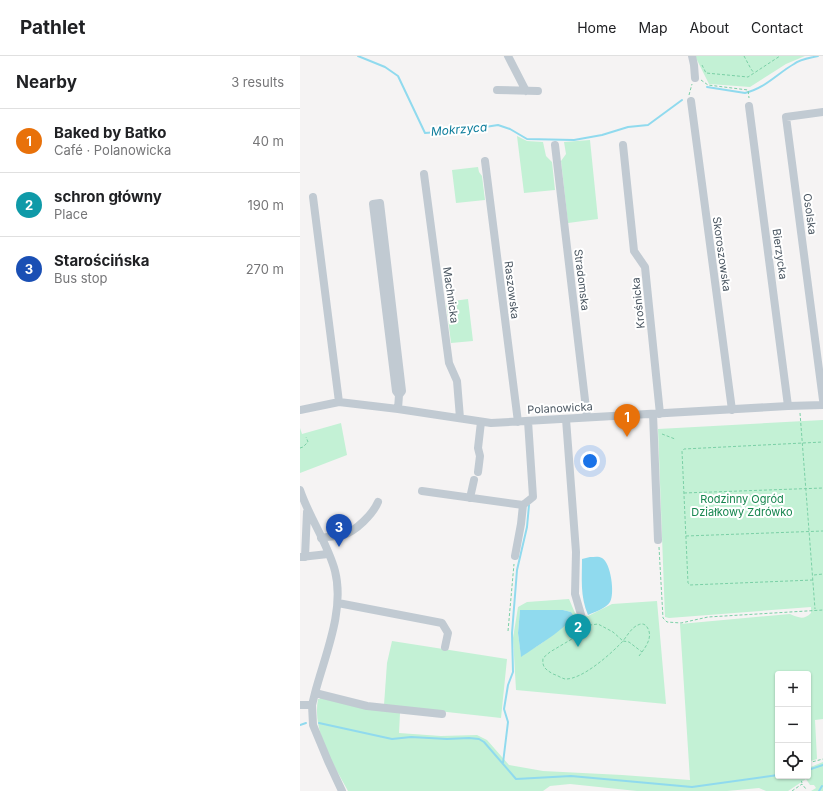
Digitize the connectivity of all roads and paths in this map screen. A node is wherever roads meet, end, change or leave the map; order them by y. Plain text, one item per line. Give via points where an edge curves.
1 (508, 56) edge
2 (692, 56) edge
3 (744, 56) edge
4 (780, 56) edge
5 (700, 62) dead end
6 (754, 73) junction
7 (695, 78) junction
8 (497, 90) dead end
9 (526, 91) junction
10 (538, 91) dead end
11 (748, 94) dead end
12 (691, 101) joint
13 (749, 106) dead end
14 (823, 112) edge
15 (554, 145) dead end
16 (623, 145) dead end
17 (485, 161) dead end
18 (424, 174) dead end
19 (313, 197) dead end
20 (399, 395) junction
21 (823, 400) edge
22 (339, 402) junction
23 (788, 406) junction
24 (800, 406) junction
25 (823, 406) edge
26 (398, 409) junction
27 (300, 410) edge
28 (732, 410) junction
29 (656, 414) junction
30 (460, 418) junction
31 (587, 418) junction
32 (566, 419) junction
33 (528, 421) junction
34 (481, 422) junction
35 (518, 422) junction
36 (653, 432) junction
37 (306, 437) dead end
38 (675, 439) dead end
39 (823, 442) edge
40 (802, 443) junction
41 (300, 448) edge
42 (806, 488) junction
43 (823, 488) edge
44 (300, 490) edge
45 (422, 491) dead end
46 (684, 492) junction
47 (470, 498) junction
48 (378, 502) dead end
49 (523, 505) junction
50 (308, 510) junction
51 (823, 531) edge
52 (809, 532) junction
53 (686, 536) junction
54 (321, 538) junction
55 (658, 540) joint
56 (328, 554) junction
57 (515, 556) joint
58 (302, 557) edge
59 (823, 574) edge
60 (812, 575) junction
61 (813, 580) junction
62 (338, 602) junction
63 (815, 610) junction
64 (823, 610) edge
65 (582, 622) junction
66 (508, 631) dead end
67 (623, 641) junction
68 (566, 642) junction
69 (567, 644) dead end
70 (446, 647) dead end
71 (642, 652) junction
72 (639, 656) dead end
73 (315, 693) junction
74 (300, 705) edge
75 (312, 705) junction
76 (442, 714) dead end
77 (823, 759) edge
78 (811, 761) edge
79 (801, 779) edge
80 (802, 784) junction
81 (806, 789) dead end
82 (342, 791) edge
83 (792, 791) edge

1 - 9 street
2 - 7 street
3 - 6 path
4 - 6 path
5 - 6 path via 706,73 748,77
7 - 11 path via 703,80 708,85 748,90
7 - 12 path via 689,94
8 - 9 street
9 - 10 street
12 - 28 street, Skoroszowska
13 - 23 street, Bierzycka
14 - 21 street, Osolska via 786,116
15 - 31 street, Stradomska
16 - 29 street, Krośnicka via 634,252 645,267
17 - 35 street, Raszowska
18 - 30 street, Machnicka via 449,362 457,381
19 - 22 street
20 - 20 street via 402,391 380,203 373,204 396,391
20 - 26 street
22 - 26 street, Polanowicka
22 - 27 street, Polanowicka
23 - 24 street, Polanowicka
23 - 28 street, Polanowicka
24 - 25 street, Polanowicka
24 - 40 path
26 - 30 street, Polanowicka
28 - 29 street, Polanowicka
29 - 31 street, Polanowicka
29 - 36 street, Krośnicka
30 - 34 street, Polanowicka
31 - 32 street, Polanowicka
32 - 33 street, Polanowicka
32 - 65 street via 576,552 575,594
33 - 35 street, Polanowicka
33 - 49 street via 533,497
34 - 35 street, Polanowicka
34 - 47 street via 478,448 480,456
36 - 38 path
36 - 55 street, Krośnicka
37 - 41 path via 308,442
39 - 40 path
40 - 42 path
40 - 46 path via 684,449
42 - 43 path
42 - 46 path
42 - 52 path
44 - 50 street
45 - 47 street
46 - 53 path
47 - 49 street
48 - 54 street via 369,515 351,532
49 - 57 street
50 - 54 street
50 - 58 street
51 - 52 path
52 - 53 path
52 - 60 path
53 - 61 path via 690,585
54 - 56 street
55 - 63 path via 663,618 667,622 681,623 708,617
56 - 58 street
56 - 62 street via 335,571
57 - 66 path
59 - 60 path
60 - 61 path
61 - 63 path
62 - 70 street via 442,623 448,632
62 - 73 street
63 - 64 path
65 - 67 path via 598,624
65 - 68 path via 582,633
67 - 68 path via 612,653 589,669 564,679 545,669 542,664 543,658
67 - 71 path via 629,642
67 - 71 path via 638,624 644,624 648,629 649,638
68 - 69 path
71 - 72 path
73 - 75 street
73 - 76 street via 367,706
74 - 75 street
75 - 82 street via 313,725
77 - 78 path
79 - 80 path
80 - 81 path
80 - 83 path

